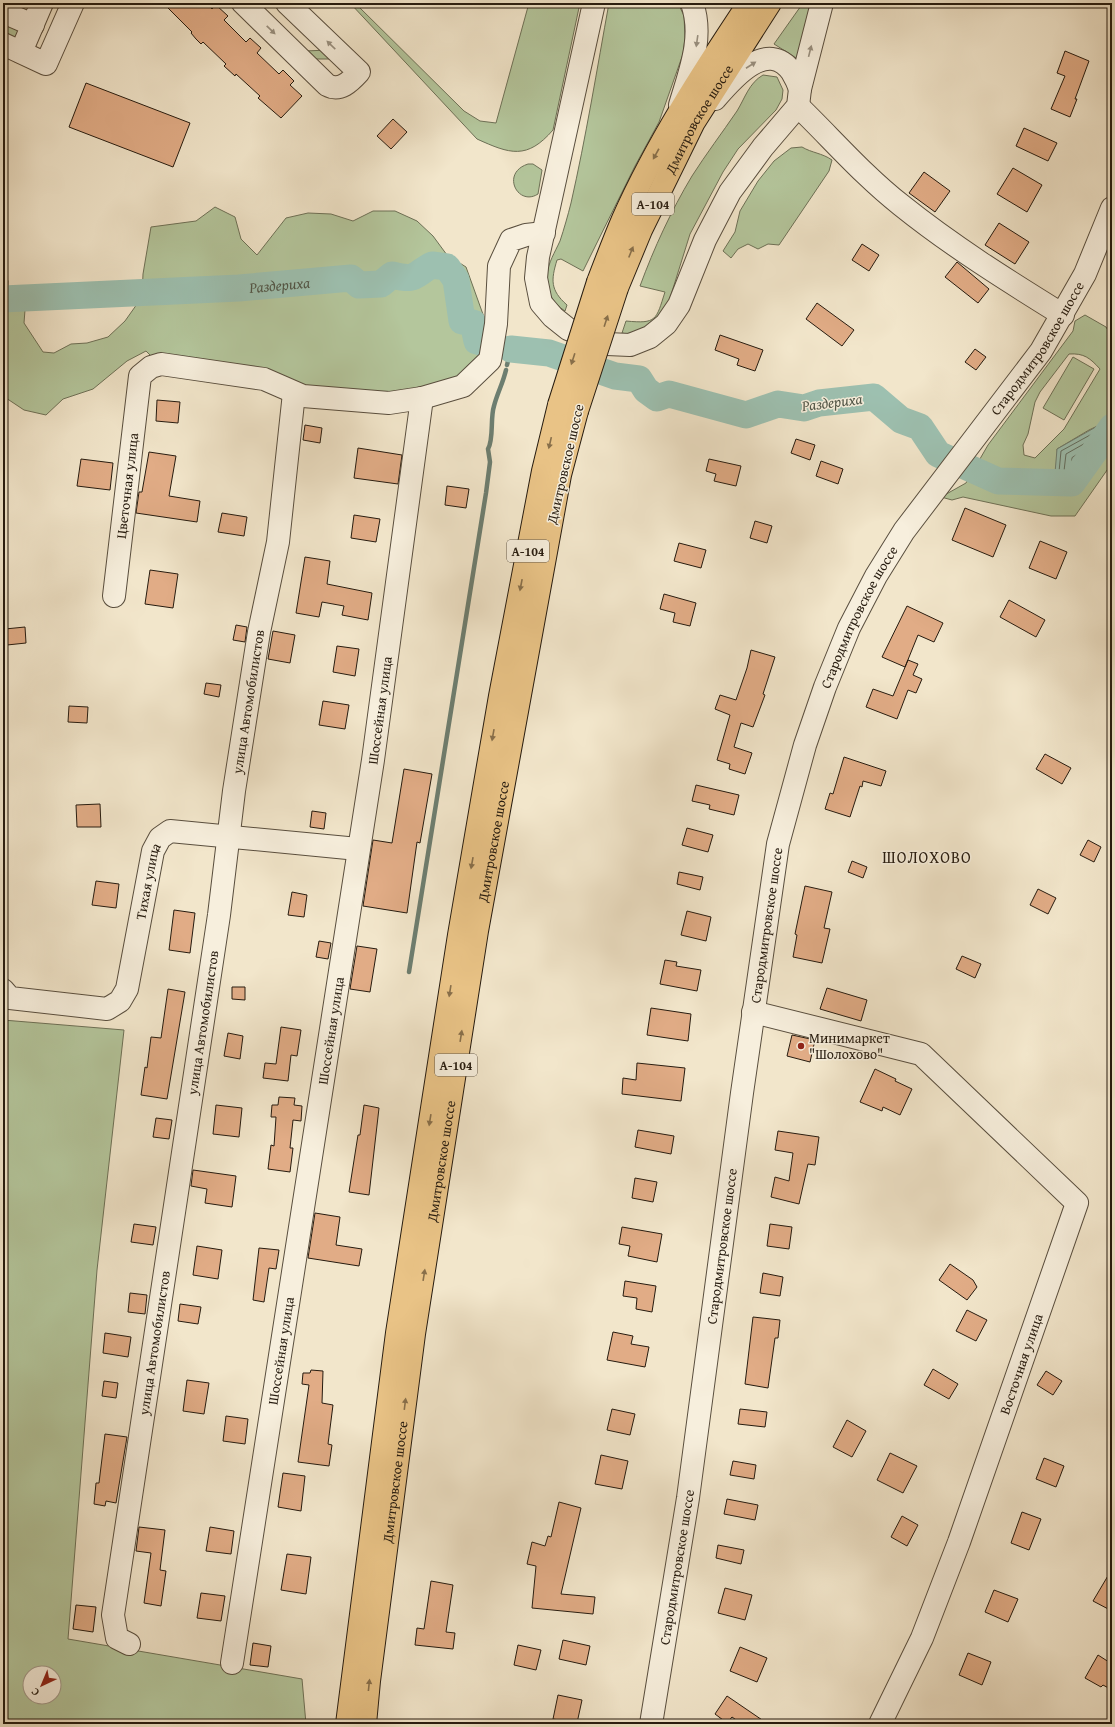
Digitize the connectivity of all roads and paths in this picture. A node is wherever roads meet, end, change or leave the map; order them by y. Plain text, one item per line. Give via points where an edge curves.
1 (42, 3) edge
2 (73, 3) edge
3 (243, 3) edge
4 (287, 3) edge
5 (594, 3) edge
6 (692, 3) edge
7 (749, 3) edge
8 (770, 3) edge
9 (822, 3) edge
10 (3, 12) edge
11 (32, 25) junction
12 (12, 48) edge
13 (799, 97) junction
14 (685, 121) junction
15 (1112, 208) edge
16 (544, 233) junction
17 (1063, 315) junction
18 (294, 394) junction
19 (422, 398) junction
20 (568, 408) junction
21 (114, 596) dead end
22 (228, 836) junction
23 (358, 849) junction
24 (3, 990) edge
25 (753, 1012) junction
26 (129, 1644) dead end
27 (232, 1664) dead end
28 (347, 1724) edge
29 (365, 1724) edge
30 (650, 1724) edge
31 (880, 1724) edge

1 - 11 street
2 - 12 street via 46,64
3 -> 4 street via 327,85 332,88 350,82 359,72
5 - 16 street
6 -> 14 street via 697,16 698,30
7 - 14 highway, Дмитровское шоссе / А-104
8 - 14 highway, Дмитровское шоссе / А-104
13 -> 9 street
10 - 11 street
11 - 12 street
14 -> 13 street via 758,60 770,58 780,61 792,72
13 - 16 street via 730,192 705,240 679,305 666,324 650,337 630,345 606,344 568,329 553,317 541,303 536,278
13 - 17 street via 846,154 901,205 977,260
14 - 20 highway, Дмитровское шоссе / А-104, bridge via 624,219 607,285
15 - 17 street, Стародмитровское шоссе via 1085,274
16 - 19 street via 526,234 511,240 499,266 496,324 490,360 463,386
17 - 25 street, Стародмитровское шоссе via 1041,351 904,531 876,576 849,628 805,745 778,844
18 - 19 street via 389,403
18 - 21 street, Цветочная улица via 264,379 162,364 150,367 140,376
18 - 22 street, улица Автомобилистов via 278,542 259,632
19 - 23 street, Шоссейная улица via 373,760
20 -> 28 highway, Дмитровское шоссе / А-104 via 543,472 500,696 457,950 397,1333
29 -> 20 highway, Дмитровское шоссе / А-104 via 414,1334 476,939 558,483
22 - 23 street, Тихая улица
22 - 24 street, Тихая улица via 170,831 160,838 154,851 127,988 120,1002 108,1008 10,998
22 - 26 street, улица Автомобилистов via 219,915 113,1615 116,1638
23 - 27 street, Шоссейная улица
25 - 30 street, Стародмитровское шоссе via 688,1498
25 - 31 street, Восточная улица via 921,1054 1077,1203 959,1542 922,1638

